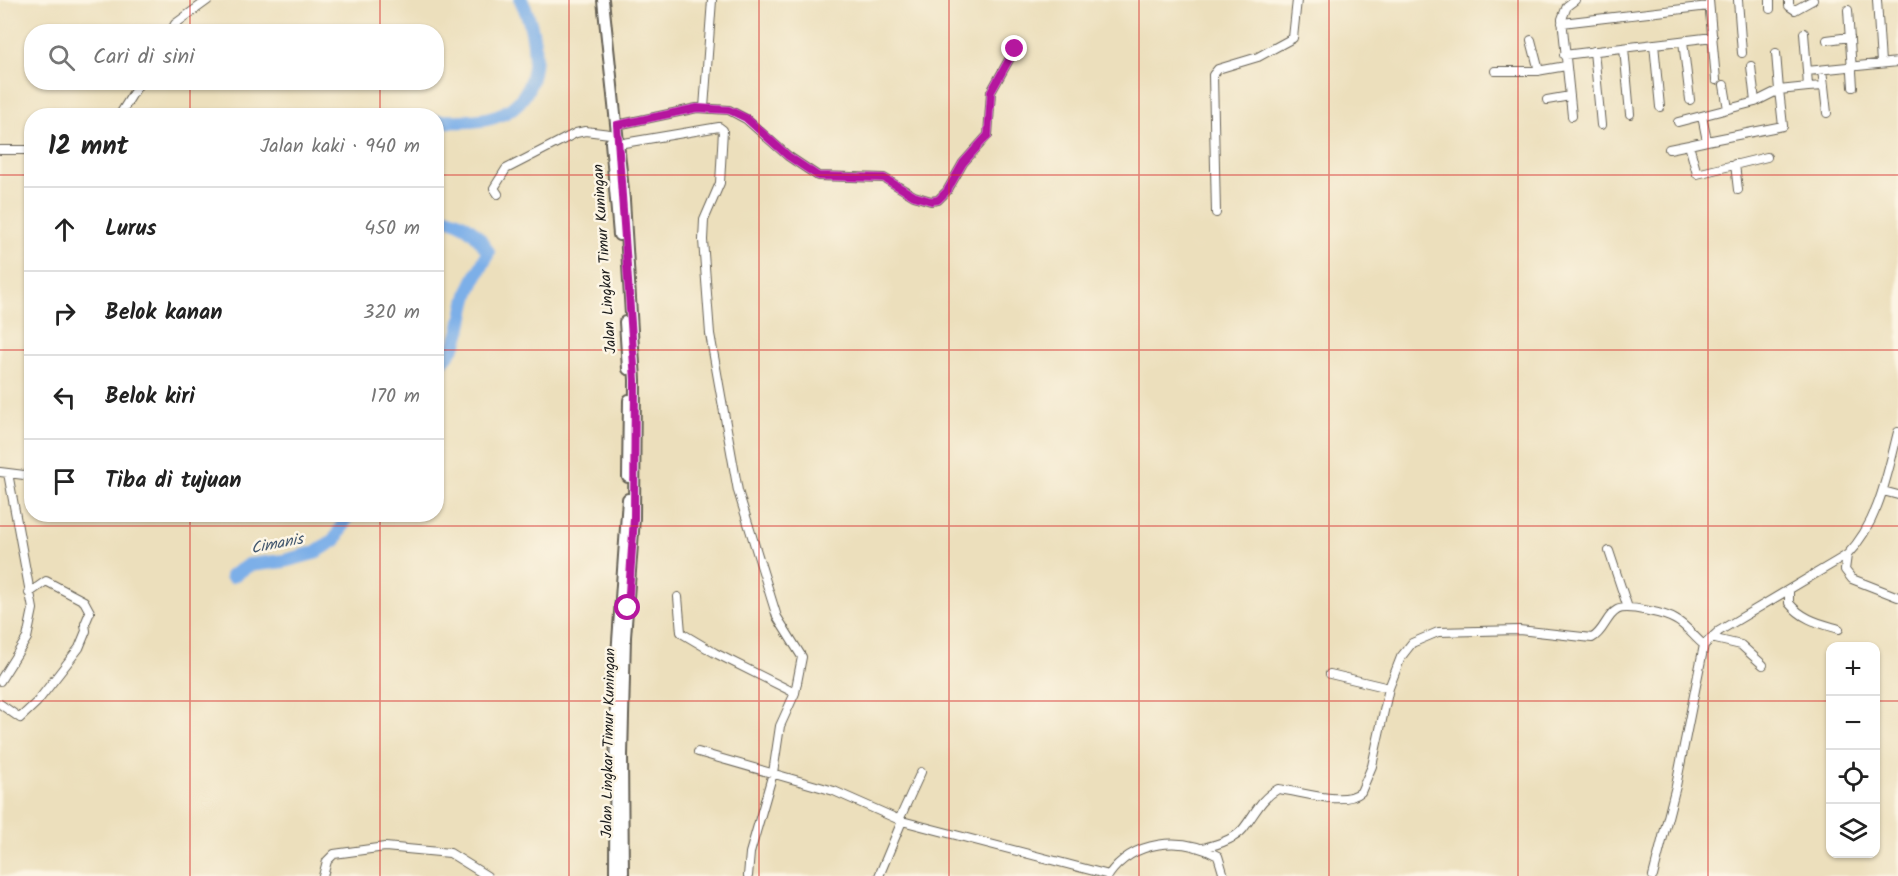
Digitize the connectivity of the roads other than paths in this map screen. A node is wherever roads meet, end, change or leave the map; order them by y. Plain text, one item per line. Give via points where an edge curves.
1 (208, 0) edge
2 (597, 0) edge
3 (603, 0) edge
4 (712, 0) edge
5 (1297, 0) edge
6 (1575, 0) edge
7 (1738, 0) edge
8 (1789, 0) edge
9 (1813, 0) edge
10 (1877, 0) edge
11 (1709, 3) edge
12 (1848, 10) dead end
13 (1562, 23) junction
14 (175, 24) edge
15 (1804, 33) dead end
16 (1713, 37) junction
17 (1850, 37) junction
18 (1531, 40) dead end
19 (1827, 40) dead end
20 (1683, 41) junction
21 (1654, 44) junction
22 (1624, 48) junction
23 (1015, 49) dead end
24 (1594, 51) junction
25 (1742, 53) dead end
26 (1776, 53) dead end
27 (1564, 55) junction
28 (1898, 62) edge
29 (1881, 63) junction
30 (1852, 65) junction
31 (1566, 66) junction
32 (1751, 66) dead end
33 (1822, 70) junction
34 (1495, 71) dead end
35 (1539, 71) junction
36 (1807, 71) junction
37 (1716, 80) dead end
38 (1724, 85) dead end
39 (1824, 86) junction
40 (1808, 87) junction
41 (1854, 87) dead end
42 (135, 90) edge
43 (1779, 90) junction
44 (1570, 96) junction
45 (1546, 99) dead end
46 (1690, 100) dead end
47 (1755, 102) junction
48 (1660, 107) dead end
49 (124, 108) edge
50 (704, 108) junction
51 (1728, 109) junction
52 (1827, 113) dead end
53 (1630, 114) dead end
54 (1572, 116) dead end
55 (1702, 116) junction
56 (1678, 122) dead end
57 (1601, 125) dead end
58 (614, 129) junction
59 (1707, 141) junction
60 (618, 144) junction
61 (1689, 145) junction
62 (1669, 149) dead end
63 (0, 150) edge
64 (24, 150) edge
65 (1767, 157) dead end
66 (1735, 164) junction
67 (1738, 190) dead end
68 (498, 194) dead end
69 (1216, 213) dead end
70 (1898, 432) edge
71 (4, 472) edge
72 (24, 475) edge
73 (1883, 491) junction
74 (1898, 495) edge
75 (1609, 551) dead end
76 (1847, 555) junction
77 (1789, 591) junction
78 (29, 593) junction
79 (678, 597) dead end
80 (1898, 597) edge
81 (1628, 608) junction
82 (1839, 629) dead end
83 (1711, 638) junction
84 (1704, 645) junction
85 (1763, 665) dead end
86 (1330, 674) dead end
87 (0, 681) edge
88 (1389, 688) junction
89 (795, 693) junction
90 (0, 704) edge
91 (698, 752) dead end
92 (921, 772) dead end
93 (773, 773) junction
94 (901, 821) junction
95 (1203, 848) junction
96 (323, 876) edge
97 (487, 876) edge
98 (615, 876) edge
99 (623, 876) edge
100 (748, 876) edge
101 (879, 876) edge
102 (1108, 876) edge
103 (1224, 876) edge
104 (1653, 876) edge

1 - 14 street
2 - 58 main road, Jalan Lingkar Timur Kuningan
3 - 58 main road, Jalan Lingkar Timur Kuningan
4 - 50 street
5 - 69 street via 1290,41 1258,57 1218,69 1213,75
6 - 13 street via 1564,12
7 - 25 street
8 - 9 street via 1789,6 1795,10
10 - 29 street
11 - 13 street
11 - 16 street
12 - 17 street
13 - 27 street
15 - 36 street
16 - 20 street
16 - 37 street
17 - 19 street
17 - 30 street
18 - 35 street
20 - 21 street
20 - 46 street
21 - 22 street
21 - 48 street
22 - 24 street
22 - 53 street
23 - 50 street via 991,92 988,135 938,200 914,196 884,178 818,176 788,156 746,118 729,110
24 - 27 street
24 - 57 street
26 - 43 street
27 - 31 street
28 - 29 street
29 - 30 street
30 - 33 street
30 - 41 street
31 - 35 street
31 - 44 street
32 - 47 street
33 - 36 street
33 - 39 street
34 - 35 street
36 - 40 street
38 - 51 street
39 - 40 street
39 - 52 street
40 - 43 street
42 - 49 street
43 - 47 street
43 - 59 street via 1783,126
44 - 45 street
44 - 54 street
47 - 51 street
50 - 58 street
51 - 55 street
55 - 56 street
55 - 59 street
58 - 60 main road, Jalan Lingkar Timur Kuningan
58 - 68 street via 576,133 506,170 494,188
58 - 98 main road, Jalan Lingkar Timur Kuningan via 629,388 627,504 616,670
59 - 61 street
60 - 89 street via 719,127 723,130 720,183 704,220 710,334 744,511 777,617 802,657
60 - 99 main road, Jalan Lingkar Timur Kuningan via 634,342 636,427 622,730
61 - 62 street
61 - 66 street via 1697,174
63 - 64 street
65 - 66 street
66 - 67 street
70 - 73 street
71 - 72 street
71 - 78 street
73 - 74 street
73 - 76 street via 1862,536
75 - 81 street
76 - 77 street
76 - 80 street via 1845,570 1852,579
77 - 82 street via 1789,603 1797,613 1809,621
77 - 83 street
78 - 87 street via 33,609 30,629
78 - 90 street via 46,581 84,601 90,612 86,631 76,652 20,718
79 - 89 street via 683,634
81 - 84 street via 1678,621
81 - 88 street via 1614,611 1592,638 1519,630 1438,632 1412,643 1403,652
83 - 84 street
83 - 85 street via 1741,645
84 - 104 street via 1676,786
86 - 88 street
88 - 95 street via 1372,766 1361,792 1339,797 1278,789 1257,807 1242,831 1220,844
89 - 93 street via 780,726
91 - 93 street
92 - 94 street
93 - 94 street via 834,791
93 - 100 street via 750,853
94 - 101 street
94 - 102 street
95 - 102 street via 1162,843 1125,856
95 - 103 street via 1218,856
96 - 97 street via 327,861 334,854 385,848 450,853

